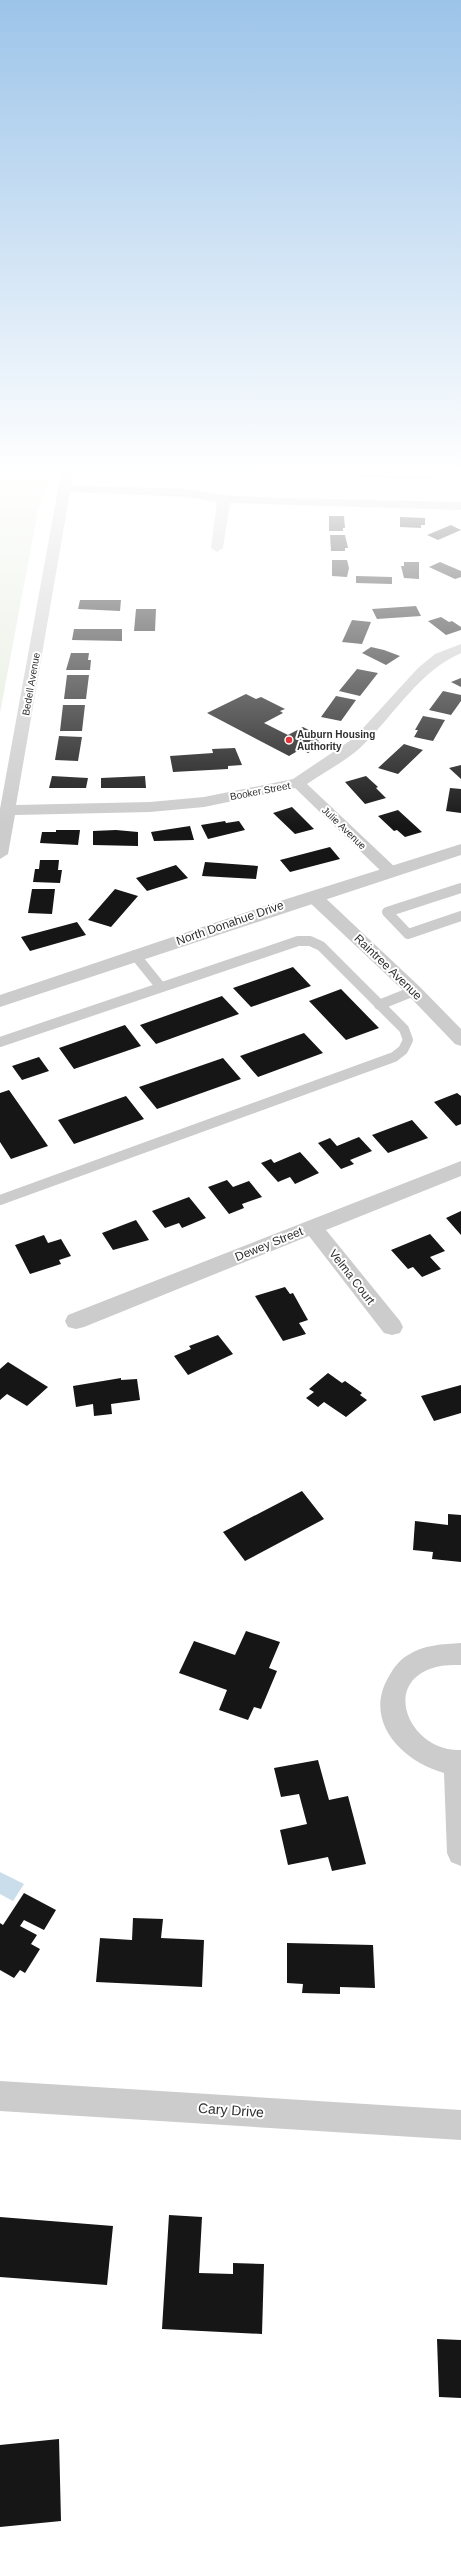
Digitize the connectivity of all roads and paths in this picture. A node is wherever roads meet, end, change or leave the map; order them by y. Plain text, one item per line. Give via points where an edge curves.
1 (47, 587) edge
2 (461, 648) edge
3 (298, 783) junction
4 (10, 810) junction
5 (461, 849) edge
6 (0, 854) edge
7 (391, 872) junction
8 (461, 888) edge
9 (313, 896) junction
10 (461, 916) edge
11 (135, 955) junction
12 (160, 986) junction
13 (414, 991) junction
14 (0, 1001) edge
15 (379, 1005) junction
16 (461, 1040) edge
17 (0, 1042) edge
18 (461, 1168) edge
19 (0, 1200) edge
20 (313, 1227) junction
21 (76, 1321) dead end
22 (392, 1327) dead end
23 (461, 1654) edge
24 (459, 1762) edge
25 (461, 1853) edge
26 (0, 2096) edge
27 (461, 2124) edge

1 - 4 street, Bedell Avenue
2 - 3 street, Booker Street via 440,657 423,671 359,741
3 - 4 street, Booker Street via 204,802 150,807
3 - 7 street, Julie Avenue
4 - 6 street, Bedell Avenue
5 - 7 street, North Donahue Drive
7 - 9 street, North Donahue Drive
8 - 10 lane via 387,912 408,934
9 - 11 street, North Donahue Drive
9 - 13 street, Raintree Avenue
11 - 12 lane
11 - 14 street, North Donahue Drive
12 - 15 lane via 282,944 310,941 322,946
12 - 17 lane
13 - 15 lane
13 - 16 street, Raintree Avenue
15 - 19 lane via 404,1029 408,1040 403,1050 394,1057
18 - 20 street, Dewey Street
20 - 21 street, Dewey Street
20 - 22 street, Velma Court
23 - 24 street via 441,1654 422,1658 407,1668 396,1683 392,1700 394,1718 403,1735 418,1750 436,1759
24 - 25 street
26 - 27 street, Cary Drive

